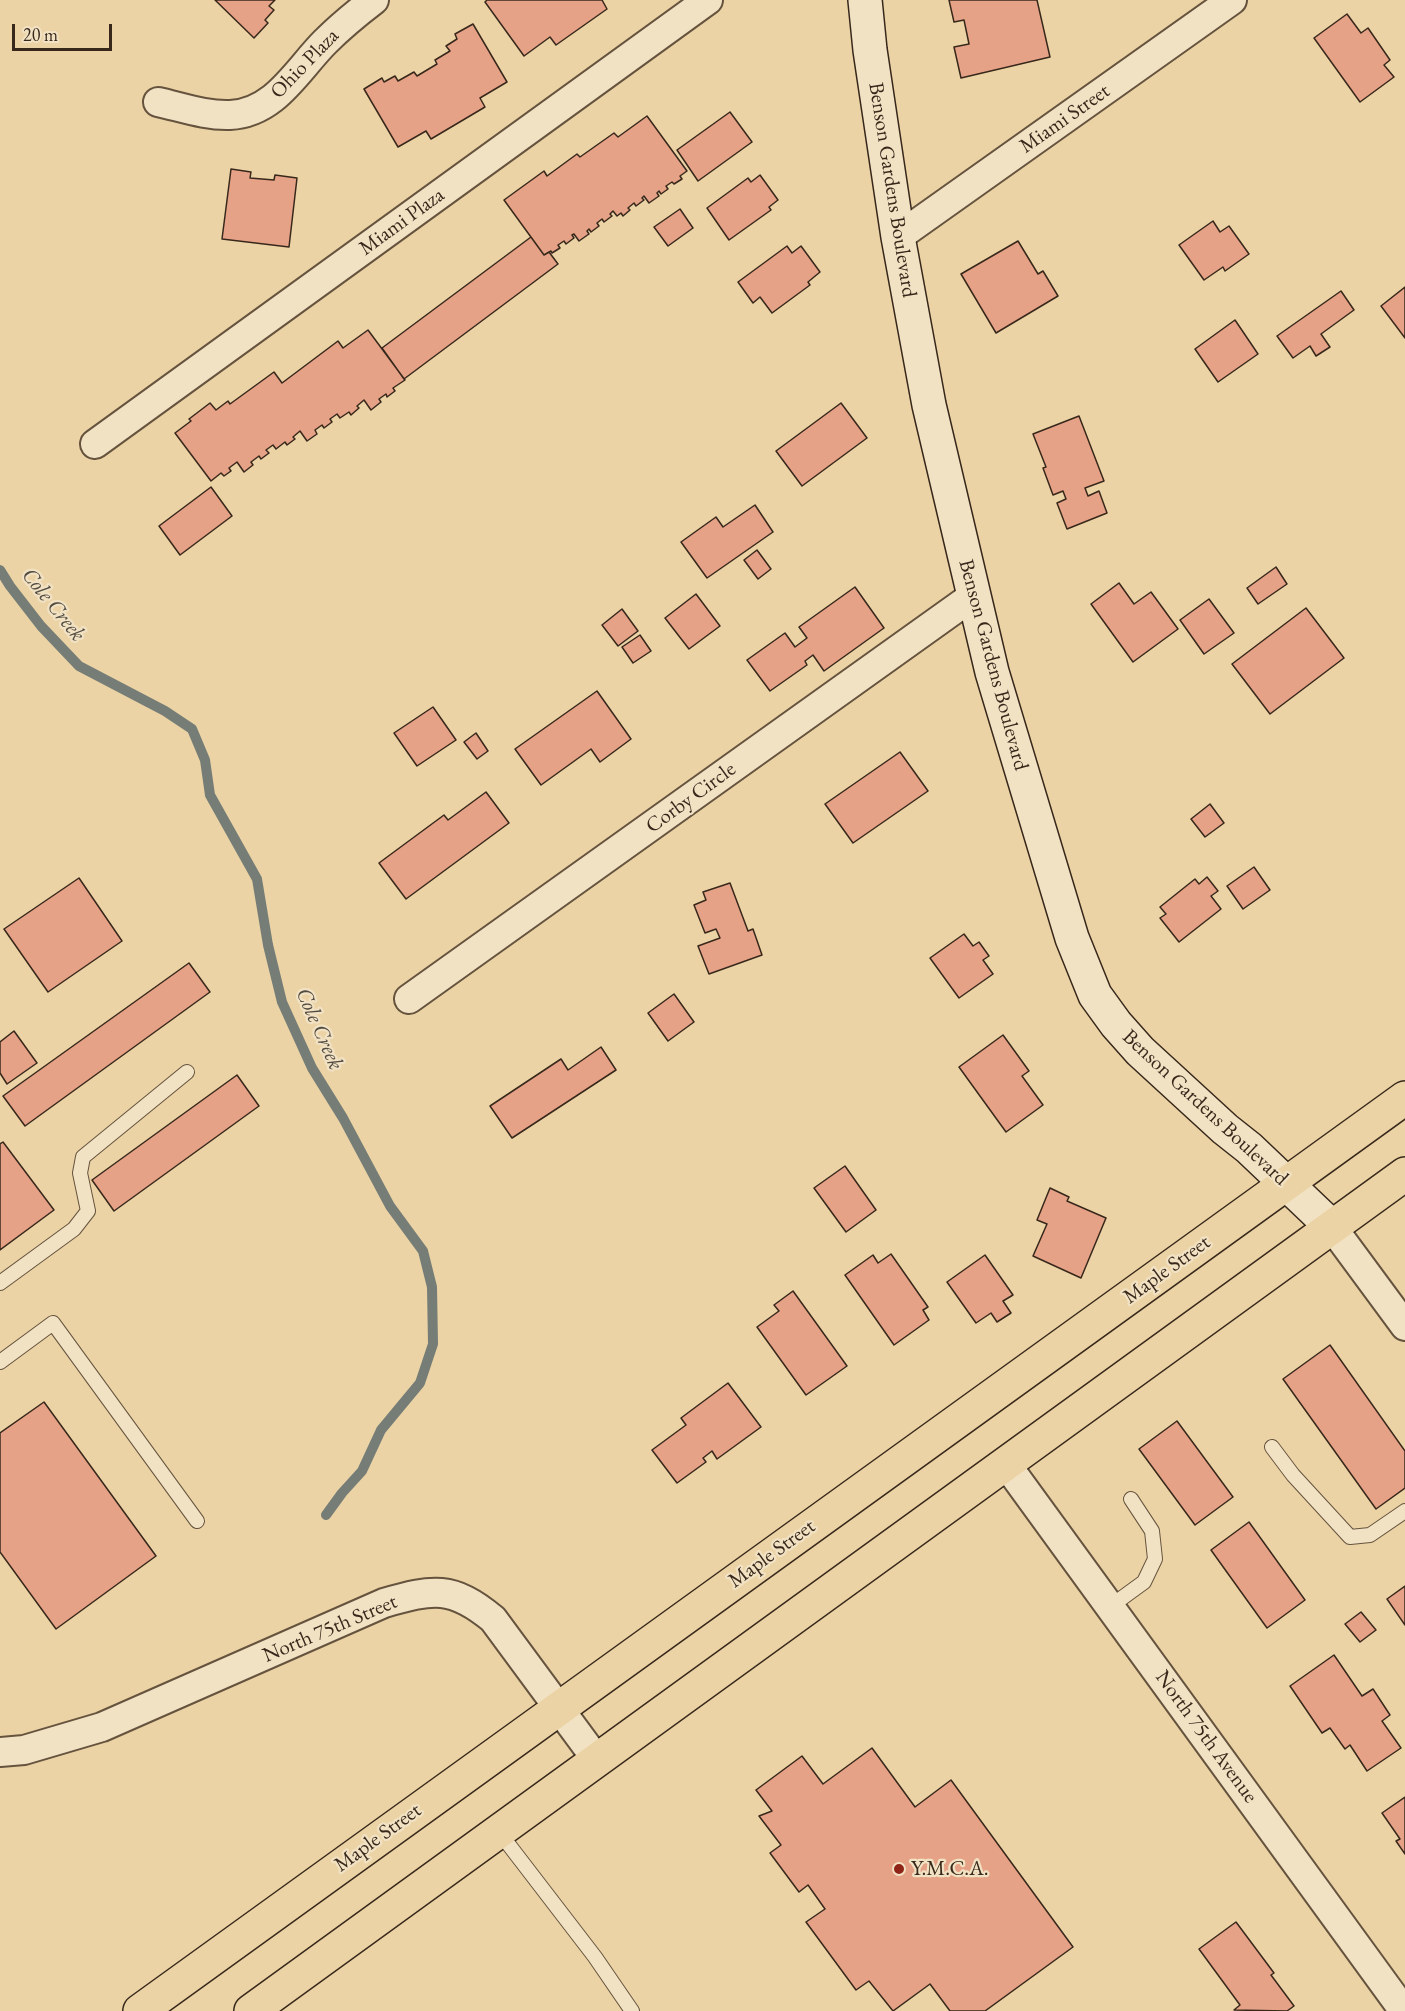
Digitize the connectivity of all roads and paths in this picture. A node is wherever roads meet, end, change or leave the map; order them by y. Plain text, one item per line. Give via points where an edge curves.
1 (374, 0) edge
2 (708, 0) edge
3 (865, 0) edge
4 (1232, 0) edge
5 (158, 102) dead end
6 (898, 237) junction
7 (95, 444) dead end
8 (973, 596) junction
9 (410, 999) dead end
10 (187, 1072) dead end
11 (1405, 1098) edge
12 (1405, 1174) edge
13 (1287, 1184) junction
14 (1332, 1227) junction
15 (0, 1283) edge
16 (1405, 1326) edge
17 (0, 1362) edge
18 (1272, 1447) dead end
19 (1006, 1464) junction
20 (1131, 1499) dead end
21 (1405, 1511) edge
22 (197, 1521) dead end
23 (1111, 1606) junction
24 (559, 1707) junction
25 (0, 1752) edge
26 (597, 1760) junction
27 (499, 1832) junction
28 (140, 2011) edge
29 (251, 2011) edge
30 (632, 2011) edge
31 (1404, 2011) edge

1 - 5 street, Ohio Plaza via 326,41 283,92 261,106 232,115
2 - 7 street, Miami Plaza
3 - 6 street, Benson Gardens Boulevard
4 - 6 street, Miami Street
6 - 8 street, Benson Gardens Boulevard via 929,405
8 - 9 street, Corby Circle
8 - 13 street, Benson Gardens Boulevard via 1072,938 1095,995 1140,1051
10 - 15 lane via 83,1157 80,1173 88,1211 74,1229
11 - 13 main road, Maple Street
12 - 14 main road
13 - 14 street, Benson Gardens Boulevard
13 - 24 main road, Maple Street
14 - 16 street
14 - 19 main road
17 - 22 lane via 53,1323
18 - 21 lane via 1350,1537 1370,1535
19 - 23 street, North 75th Avenue
19 - 26 main road
20 - 23 lane via 1152,1531 1155,1559 1144,1582
23 - 31 street, North 75th Avenue
24 - 25 street, North 75th Street via 493,1619 456,1594 420,1593 384,1603 102,1727 24,1750
24 - 26 street, North 75th Street
24 - 28 main road, Maple Street
26 - 27 main road
27 - 29 main road
27 - 30 lane

